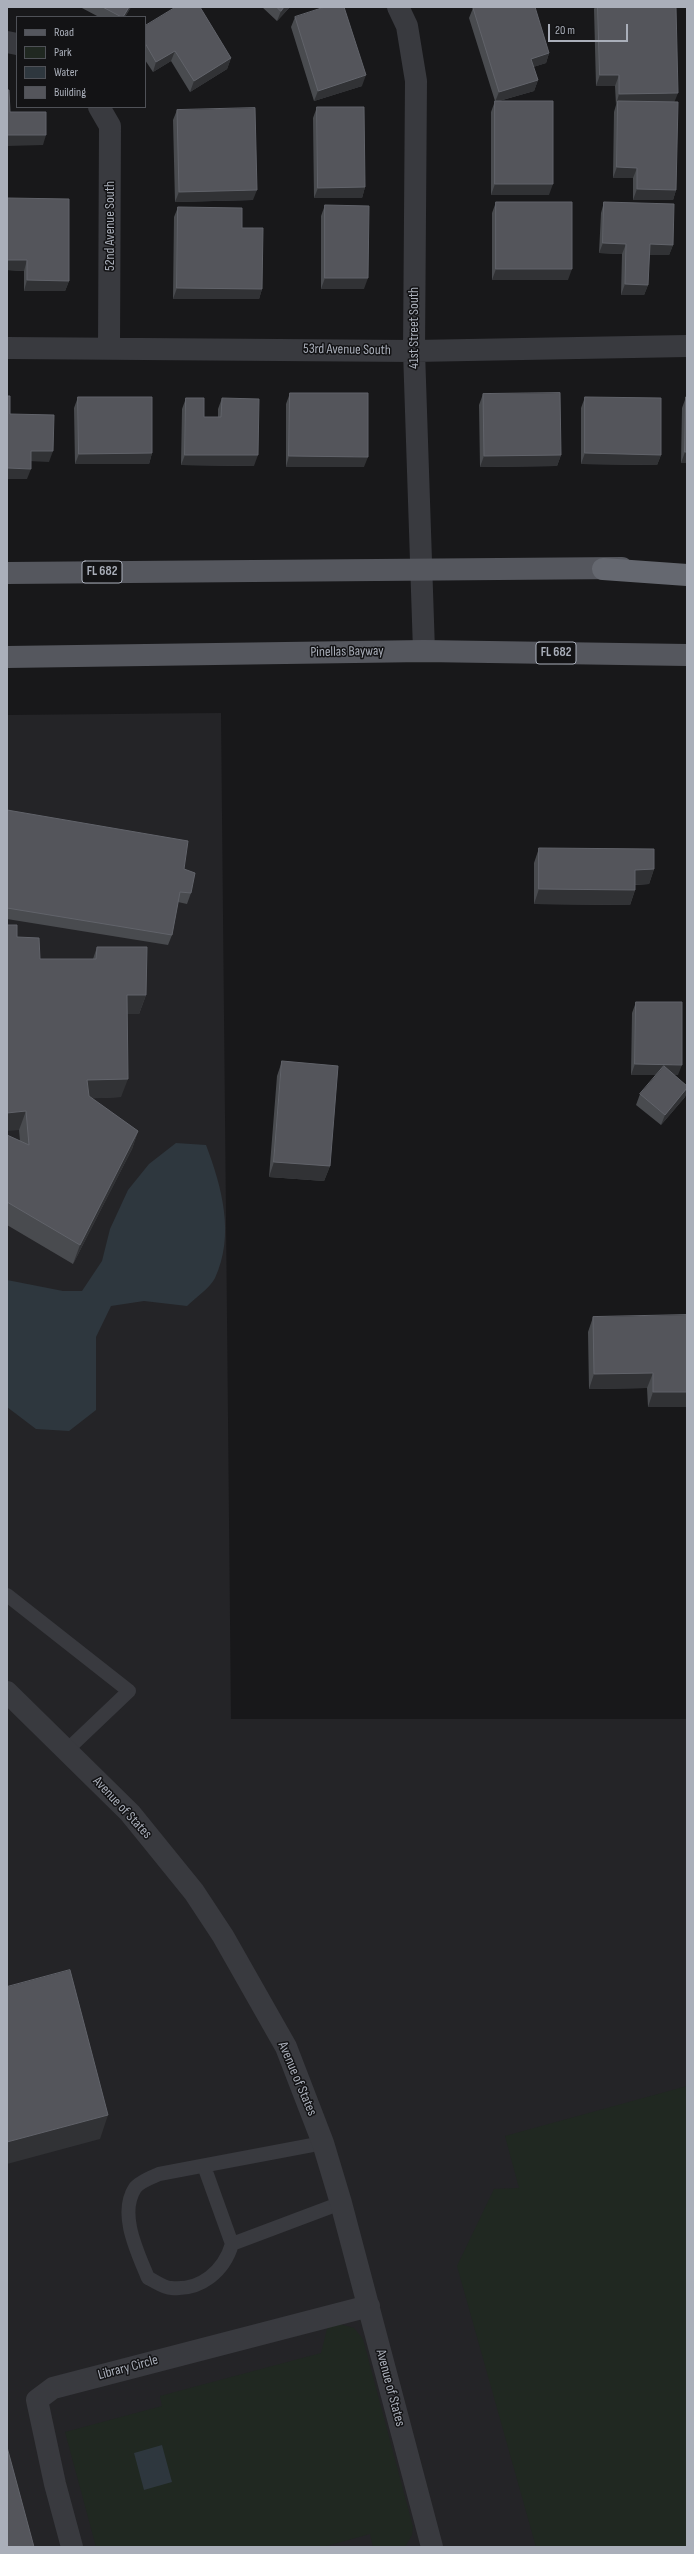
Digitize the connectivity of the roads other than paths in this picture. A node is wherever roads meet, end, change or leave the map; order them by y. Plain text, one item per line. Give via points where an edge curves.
1 (398, 7) edge
2 (100, 108) edge
3 (687, 346) edge
4 (7, 348) edge
5 (110, 348) junction
6 (414, 351) junction
7 (687, 566) edge
8 (603, 568) junction
9 (420, 570) junction
10 (7, 573) edge
11 (687, 575) edge
12 (424, 651) junction
13 (687, 655) edge
14 (7, 657) edge
15 (7, 1595) edge
16 (7, 1692) edge
17 (67, 1750) junction
18 (323, 2143) junction
19 (204, 2166) junction
20 (341, 2203) junction
21 (232, 2244) junction
22 (369, 2306) junction
23 (72, 2547) edge
24 (432, 2547) edge

1 - 6 street, 41st Street South via 408,26 416,81
2 - 5 street, 52nd Avenue South via 110,126
3 - 6 street, 53rd Avenue South
4 - 5 street, 53rd Avenue South
5 - 6 street, 53rd Avenue South
6 - 9 street, 41st Street South
7 - 8 main road, FL 682
8 - 9 main road, FL 682
8 - 11 highway
9 - 10 main road, FL 682
9 - 12 street, 41st Street South
12 - 13 main road, Pinellas Bayway / FL 682
12 - 14 main road, Pinellas Bayway / FL 682
15 - 17 lane via 129,1691
16 - 17 street, Avenue of States
17 - 18 street, Avenue of States via 130,1813 194,1892 219,1929 286,2047
18 - 19 lane
18 - 20 street, Avenue of States
19 - 21 lane
19 - 21 lane via 159,2174 136,2187 128,2206 134,2245 148,2278 170,2288 197,2285 215,2274 227,2260
20 - 21 lane
20 - 22 street, Avenue of States
22 - 23 street, Library Circle via 53,2388 37,2400
22 - 24 street, Avenue of States

